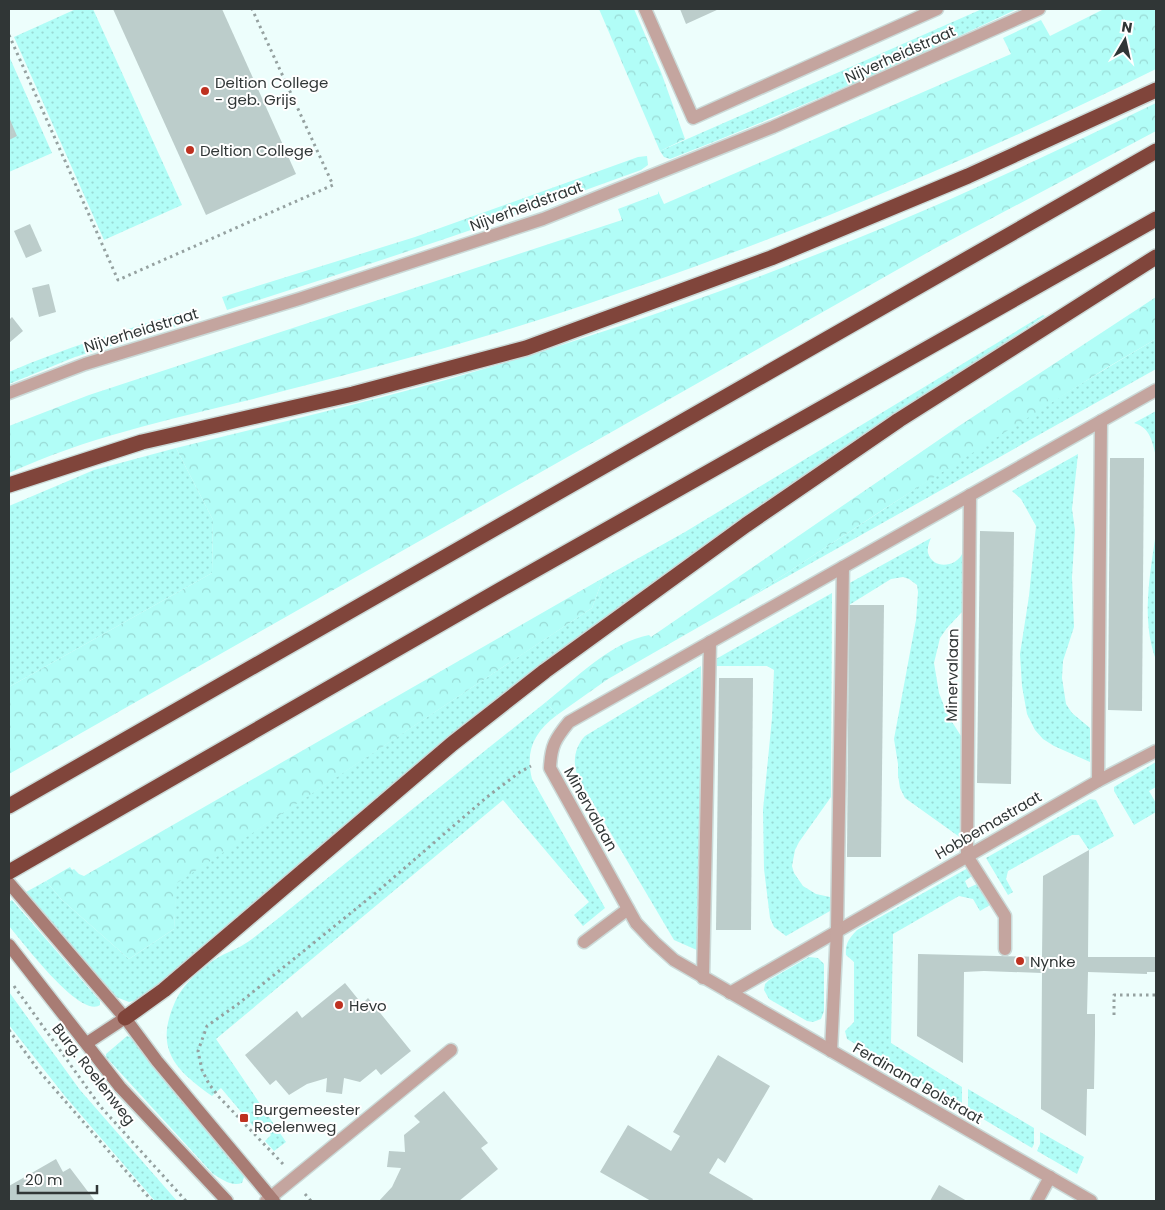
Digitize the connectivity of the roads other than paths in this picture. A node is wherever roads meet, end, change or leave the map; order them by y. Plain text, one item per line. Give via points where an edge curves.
1 (645, 9) edge
2 (937, 9) edge
3 (1039, 9) edge
4 (1156, 90) edge
5 (1156, 151) edge
6 (1156, 219) edge
7 (1156, 257) edge
8 (1156, 390) edge
9 (9, 393) edge
10 (1101, 421) junction
11 (9, 485) edge
12 (970, 495) junction
13 (843, 567) junction
14 (710, 642) junction
15 (1156, 751) edge
16 (1098, 781) junction
17 (9, 806) edge
18 (967, 856) junction
19 (9, 872) edge
20 (9, 883) edge
21 (628, 909) junction
22 (837, 930) junction
23 (584, 942) dead end
24 (9, 945) edge
25 (1005, 949) dead end
26 (703, 978) junction
27 (730, 993) junction
28 (125, 1018) junction
29 (87, 1044) junction
30 (451, 1050) dead end
31 (831, 1051) junction
32 (1050, 1178) junction
33 (270, 1200) edge
34 (227, 1201) edge
35 (1037, 1201) edge
36 (1091, 1201) edge

1 - 2 street via 693,118
3 - 9 street, Nijverheidstraat via 773,127 543,220 85,364
4 - 11 highway via 968,176 780,254 526,348 353,394 142,442
5 - 17 highway
6 - 19 highway
7 - 28 highway via 883,431 746,525 545,671 452,744 164,990
8 - 10 street, Minervalaan
10 - 12 street, Minervalaan
10 - 16 street
12 - 13 street, Minervalaan
12 - 18 street, Minervalaan
13 - 14 street, Minervalaan
13 - 22 street
14 - 21 street, Minervalaan via 569,722 551,750 550,768
14 - 26 street
15 - 16 street, Hobbemastraat
16 - 18 street, Hobbemastraat
18 - 22 street, Hobbemastraat
18 - 25 street via 1005,916
20 - 28 main road
21 - 23 street
21 - 26 street, Minervalaan via 654,942 674,960
22 - 27 street, Hobbemastraat
22 - 31 street
24 - 29 main road
26 - 27 street, Minervalaan
27 - 31 street, Ferdinand Bolstraat
28 - 29 main road
28 - 33 main road
29 - 34 main road via 120,1087
30 - 33 street
31 - 32 street, Ferdinand Bolstraat
32 - 35 street
32 - 36 street, Ferdinand Bolstraat

